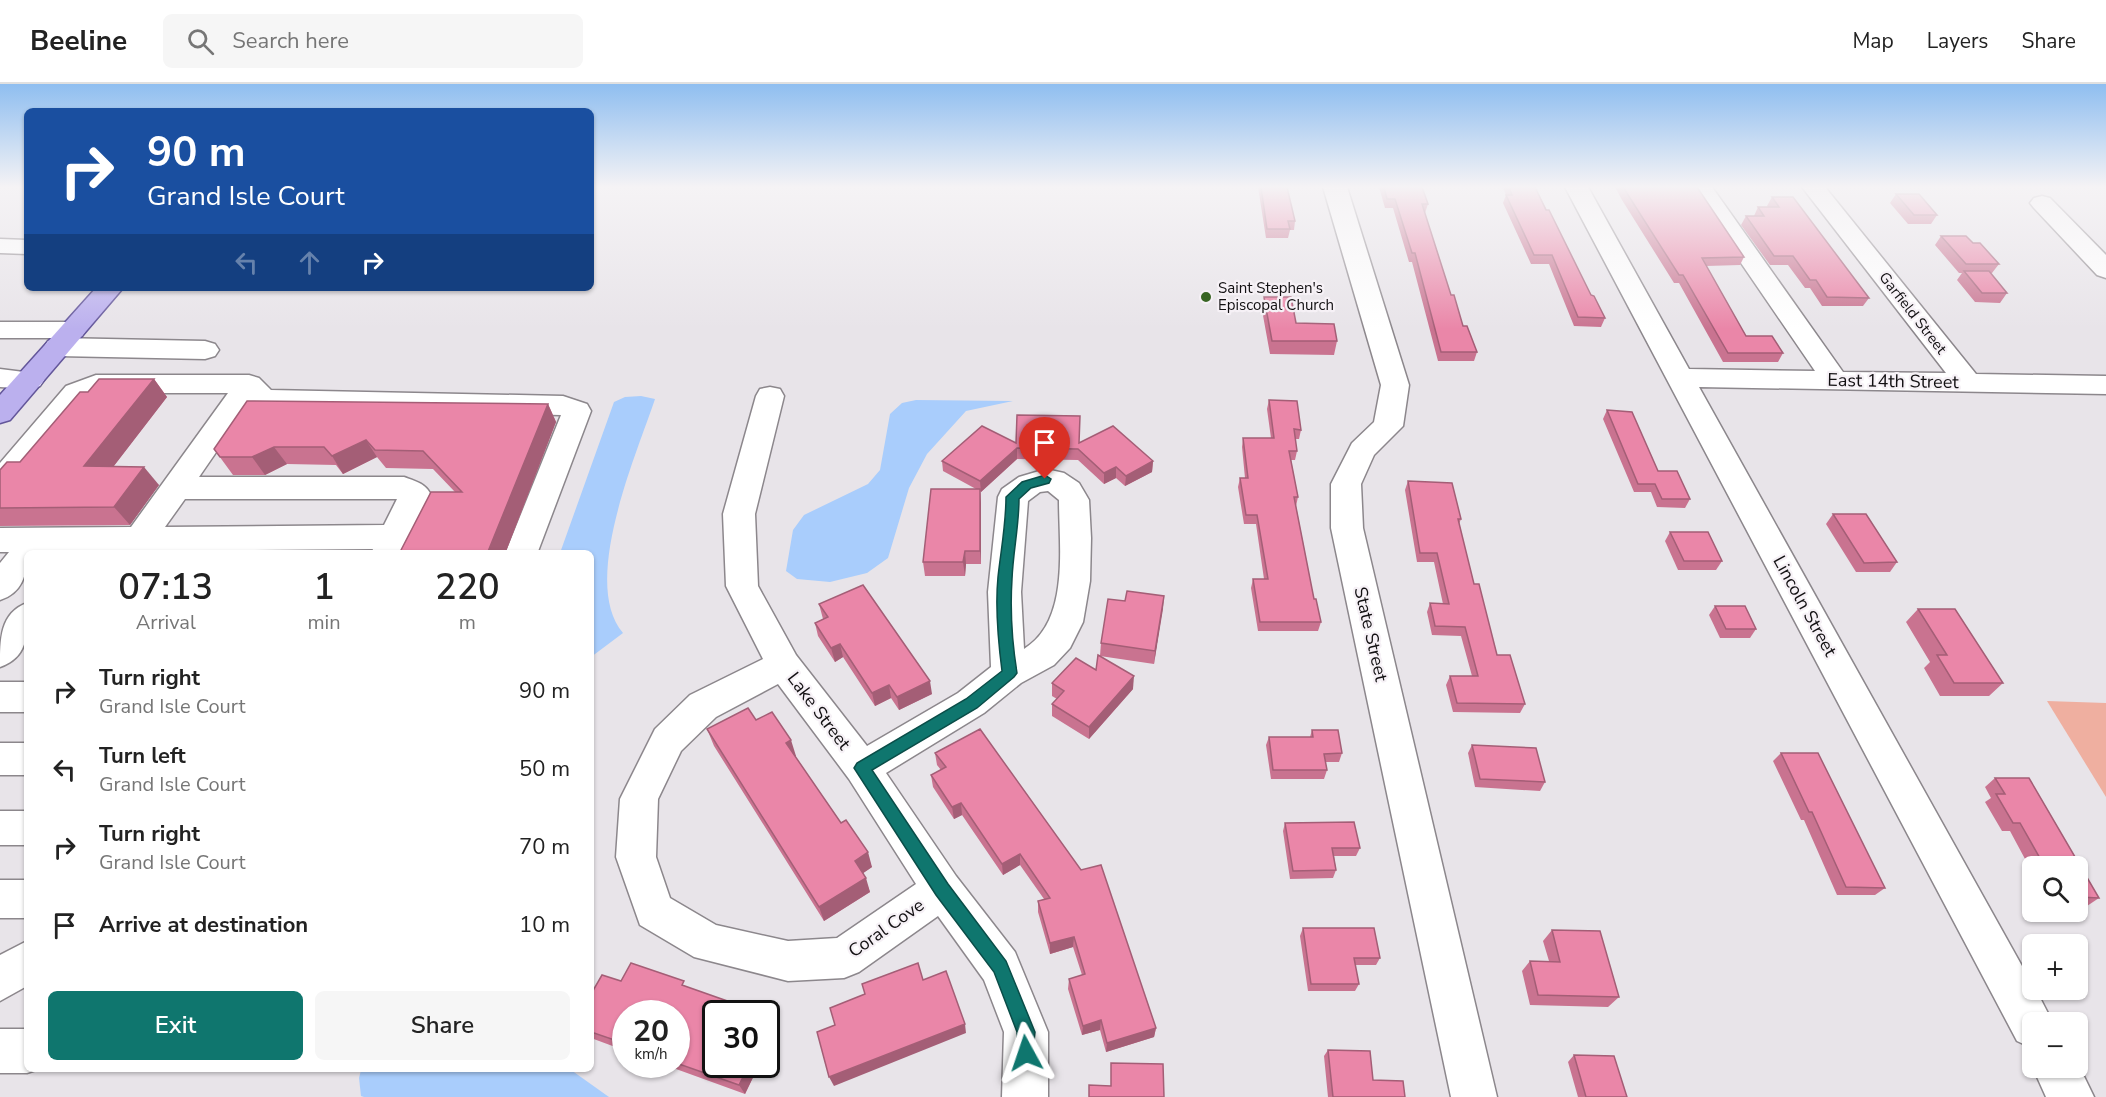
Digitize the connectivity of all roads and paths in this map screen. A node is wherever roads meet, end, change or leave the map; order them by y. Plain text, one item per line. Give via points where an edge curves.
1 (1349, 234) edge
2 (1602, 234) edge
3 (1733, 234) edge
4 (1851, 234) edge
5 (2072, 234) edge
6 (18, 252) edge
7 (0, 267) edge
8 (2106, 270) edge
9 (107, 291) edge
10 (0, 330) edge
11 (66, 339) junction
12 (205, 350) dead end
13 (0, 378) edge
14 (1681, 378) junction
15 (30, 380) junction
16 (1835, 380) junction
17 (1967, 381) junction
18 (249, 384) junction
19 (2106, 385) edge
20 (770, 396) dead end
21 (0, 413) edge
22 (0, 483) edge
23 (176, 488) junction
24 (0, 540) edge
25 (35, 540) junction
26 (391, 545) edge
27 (134, 546) edge
28 (29, 550) edge
29 (523, 550) edge
30 (24, 558) edge
31 (8, 584) edge
32 (784, 665) junction
33 (1009, 673) junction
34 (0, 697) edge
35 (24, 697) edge
36 (0, 759) edge
37 (24, 759) edge
38 (862, 768) junction
39 (0, 828) edge
40 (24, 828) edge
41 (942, 889) junction
42 (0, 899) edge
43 (24, 899) edge
44 (24, 963) edge
45 (0, 980) edge
46 (2024, 1012) edge
47 (0, 1051) edge
48 (24, 1051) edge
49 (2061, 1078) edge
50 (1025, 1097) edge
51 (1474, 1097) edge
52 (2071, 1097) edge

1 - 51 street, State Street via 1395,385 1388,426 1362,450 1347,484 1347,528
2 - 14 street, Lincoln Street
3 - 16 street
4 - 17 street, Garfield Street
5 - 8 street
6 - 7 street
9 - 11 main road
10 - 11 street
11 - 12 street
11 - 15 main road
13 - 15 street
14 - 16 street, East 14th Street
14 - 46 street, Lincoln Street
15 - 21 main road
16 - 17 street, East 14th Street
17 - 19 street, East 14th Street
18 - 22 street via 96,384 76,393
18 - 23 street
18 - 29 street via 263,399 563,405 578,411
20 - 32 street, Lake Street via 739,514 742,586
23 - 26 street via 404,488 415,493
23 - 27 street
24 - 25 street
25 - 27 street
25 - 28 street
26 - 27 street
30 - 31 street
32 - 38 street, Lake Street
32 - 41 street, Coral Cove via 703,706 668,740 639,800 636,857 654,911 709,943 788,961 844,958
33 - 33 street via 1004,636 1005,579 1013,497 1026,485 1045,479 1060,483 1074,500 1071,609 1063,631 1046,652
33 - 38 street via 971,703
34 - 35 street
36 - 37 street
38 - 41 street, Lake Street
39 - 40 street
41 - 50 street, Lake Street via 1000,967 1026,1032
42 - 43 street
44 - 45 street
47 - 48 street
49 - 52 street

